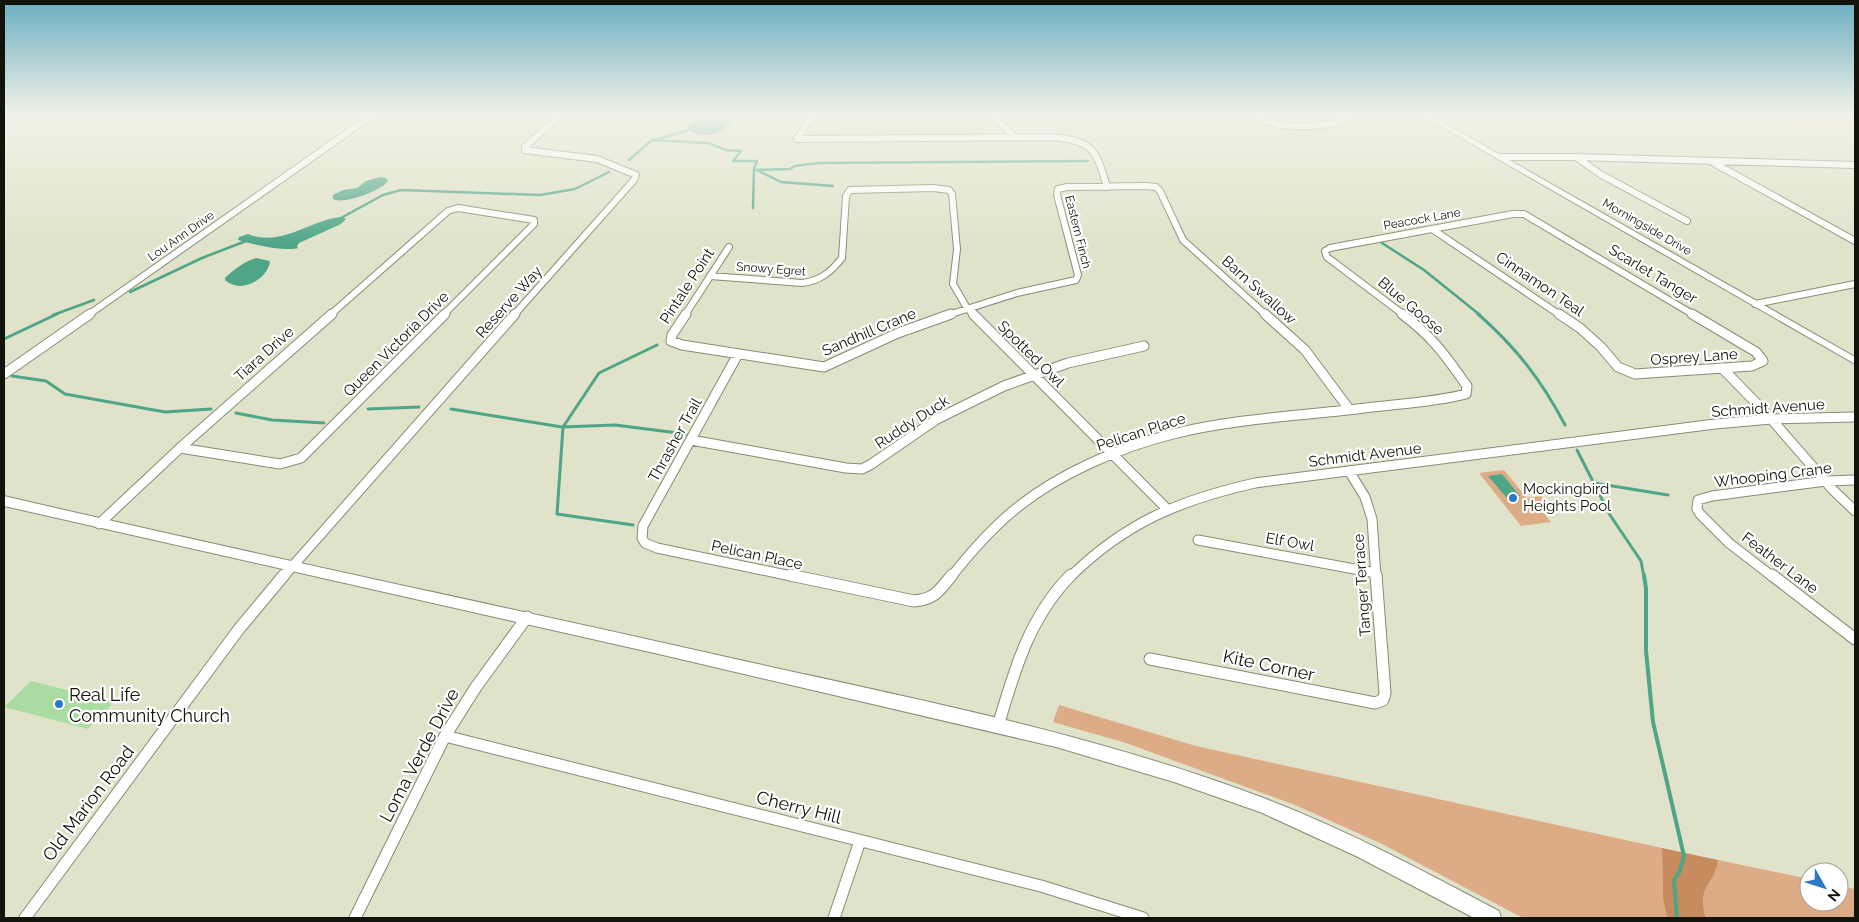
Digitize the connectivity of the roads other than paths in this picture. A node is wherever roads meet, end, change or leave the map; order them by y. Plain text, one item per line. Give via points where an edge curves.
1 (310, 159) edge
2 (597, 159) edge
3 (1099, 159) edge
4 (1505, 159) edge
5 (1579, 159) edge
6 (1645, 159) edge
7 (1712, 161) junction
8 (1853, 166) edge
9 (1107, 187) junction
10 (850, 190) joint
11 (451, 209) joint
12 (1524, 214) joint
13 (1687, 221) dead end
14 (1432, 229) junction
15 (1855, 241) edge
16 (729, 247) dead end
17 (1325, 251) joint
18 (710, 276) junction
19 (1076, 280) joint
20 (1855, 284) edge
21 (1755, 304) junction
22 (966, 308) junction
23 (671, 341) joint
24 (1144, 346) dead end
25 (738, 354) junction
26 (1855, 360) edge
27 (1763, 362) joint
28 (1722, 368) junction
29 (1625, 371) joint
30 (4, 374) edge
31 (1033, 375) junction
32 (1467, 393) joint
33 (1349, 410) junction
34 (1855, 417) edge
35 (1771, 419) junction
36 (690, 440) junction
37 (180, 448) junction
38 (1112, 454) junction
39 (1348, 471) junction
40 (1855, 480) edge
41 (1826, 481) junction
42 (4, 501) edge
43 (1696, 504) joint
44 (1166, 508) junction
45 (1855, 511) edge
46 (99, 524) junction
47 (642, 540) joint
48 (1198, 540) dead end
49 (290, 568) junction
50 (1376, 572) junction
51 (527, 617) junction
52 (1855, 639) edge
53 (1150, 659) dead end
54 (1380, 701) joint
55 (998, 726) junction
56 (445, 736) junction
57 (860, 841) junction
58 (25, 918) edge
59 (354, 918) edge
60 (834, 918) edge
61 (1143, 918) edge
62 (1492, 918) edge

1 - 30 street, Lou Ann Drive
2 - 49 street, Reserve Way via 636,175 634,180
3 - 9 street
4 - 21 street, Morningside Drive
5 - 13 street
6 - 7 street
7 - 8 street
7 - 15 street
9 - 19 street, Eastern Finch via 1058,189 1078,274
9 - 33 street, Barn Swallow via 1157,188 1184,240 1306,350
10 - 18 street, Snowy Egret via 846,196 843,254 822,278 807,284
10 - 22 street, Spotted Owl via 924,188 946,190 952,194 956,242 953,284
11 - 37 street, Tiara Drive
11 - 37 street, Queen Victoria Drive via 527,217 536,222 307,454 280,464
12 - 14 street, Peacock Lane
12 - 27 street, Scarlet Tanger via 1756,352
14 - 17 street, Peacock Lane
14 - 29 street, Cinnamon Teal via 1580,328
16 - 18 street, Pintale Point
17 - 32 street, Blue Goose via 1327,257 1425,331 1465,384
18 - 23 street, Pintale Point via 672,334
19 - 22 street, Sandhill Crane
20 - 21 street
21 - 26 street, Morningside Drive
22 - 25 street, Sandhill Crane via 898,333 828,367
22 - 31 street, Spotted Owl
23 - 25 street, Sandhill Crane
24 - 31 street, Ruddy Duck
25 - 36 street, Thrasher Trail
27 - 28 street, Osprey Lane
28 - 29 street, Osprey Lane via 1643,374
28 - 35 street
31 - 36 street, Ruddy Duck via 959,408 862,469
31 - 38 street, Spotted Owl
32 - 33 street, Pelican Place
33 - 38 street, Pelican Place via 1202,428 1150,440
34 - 35 street, Schmidt Avenue
35 - 39 street, Schmidt Avenue
35 - 41 street
36 - 47 street, Thrasher Trail via 643,526
37 - 46 street, Tiara Drive
38 - 44 street, Spotted Owl
38 - 47 street, Pelican Place via 1059,480 1019,507 976,546 938,594 921,601 908,601 654,547
39 - 44 street, Schmidt Avenue via 1240,486
39 - 50 street, Tanger Terrace via 1370,509
40 - 41 street, Whooping Crane
41 - 43 street, Whooping Crane via 1703,498
41 - 45 street
42 - 46 main road
43 - 52 street, Feather Lane via 1706,521 1729,543
44 - 55 street, Schmidt Avenue via 1101,547 1052,598 1024,644
46 - 49 main road
48 - 50 street, Elf Owl
49 - 51 main road
49 - 58 street, Old Marion Road via 239,629
50 - 54 street, Tanger Terrace via 1385,694
51 - 55 main road
51 - 56 street, Loma Verde Drive via 481,679
53 - 54 street, Kite Corner via 1372,704
55 - 62 main road via 1078,745 1236,795 1329,835
56 - 57 street, Cherry Hill
56 - 59 street, Loma Verde Drive
57 - 60 street
57 - 61 street, Cherry Hill via 1041,886

